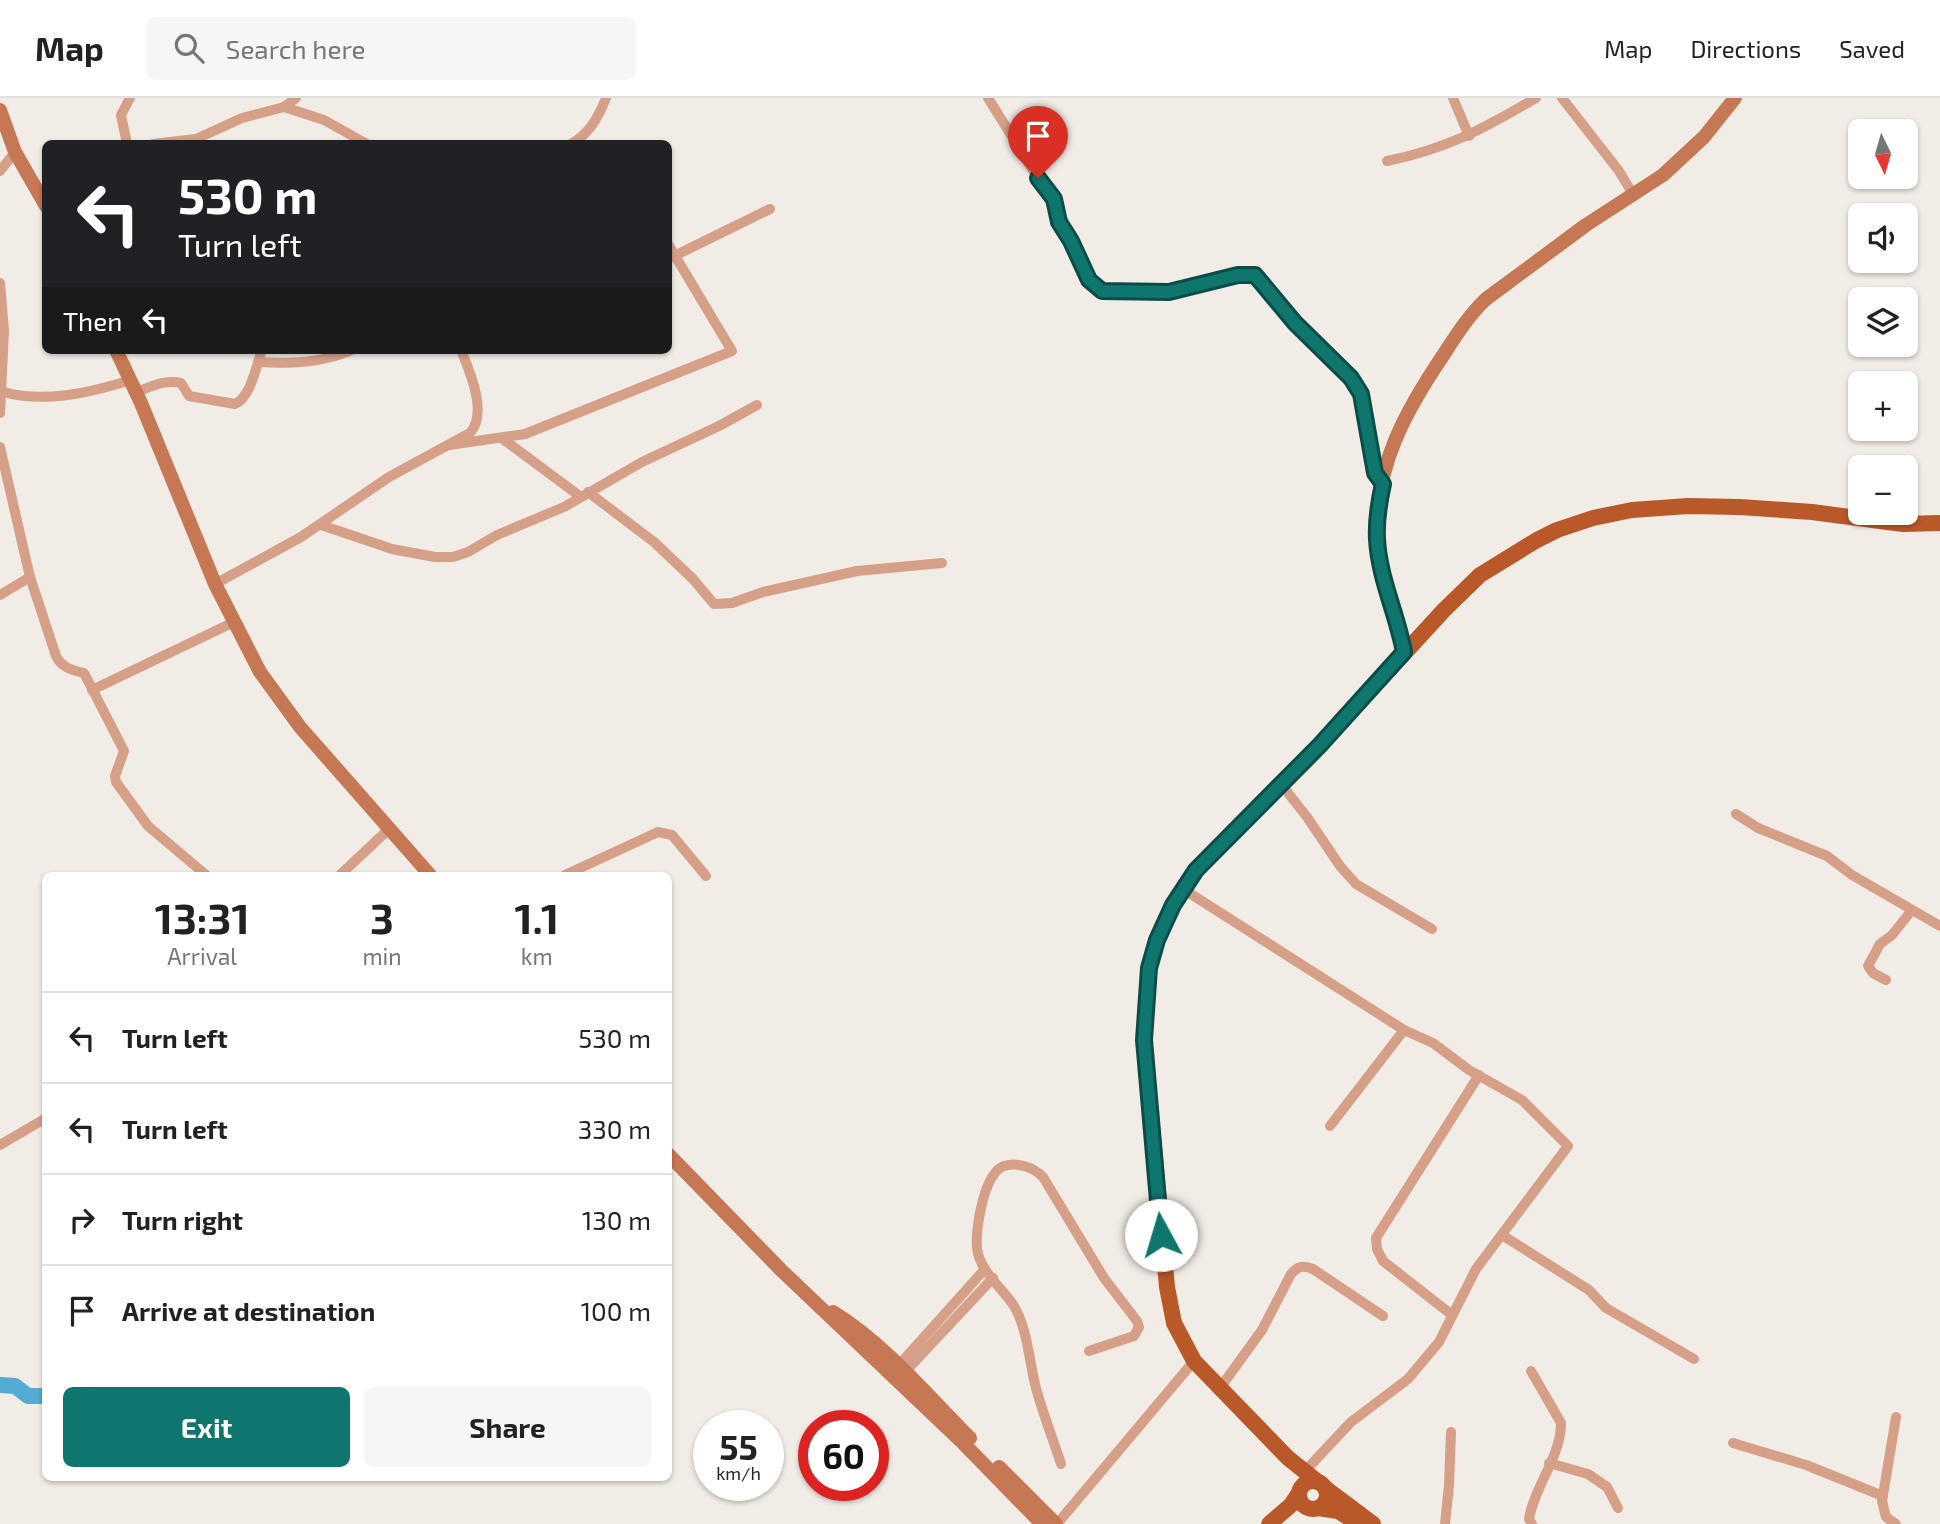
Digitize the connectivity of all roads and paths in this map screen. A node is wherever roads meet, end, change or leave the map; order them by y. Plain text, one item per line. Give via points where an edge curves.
1 (130, 98) edge
2 (296, 98) edge
3 (606, 98) edge
4 (988, 98) edge
5 (1453, 98) edge
6 (1536, 98) edge
7 (1562, 98) edge
8 (1735, 98) edge
9 (284, 107) junction
10 (0, 110) edge
11 (1469, 136) junction
12 (349, 139) edge
13 (126, 140) edge
14 (195, 140) edge
15 (588, 140) edge
16 (16, 152) junction
17 (1388, 160) dead end
18 (0, 171) edge
19 (1634, 195) junction
20 (42, 199) edge
21 (770, 209) dead end
22 (672, 257) edge
23 (0, 283) edge
24 (118, 354) edge
25 (261, 354) edge
26 (341, 354) edge
27 (464, 354) edge
28 (258, 362) junction
29 (133, 386) junction
30 (1, 392) edge
31 (757, 405) dead end
32 (0, 413) edge
33 (503, 439) junction
34 (449, 445) junction
35 (0, 447) edge
36 (3, 472) edge
37 (1383, 484) junction
38 (585, 494) junction
39 (1940, 523) edge
40 (321, 525) junction
41 (942, 563) dead end
42 (30, 577) junction
43 (215, 584) junction
44 (0, 595) edge
45 (234, 622) junction
46 (1404, 652) junction
47 (92, 690) junction
48 (1281, 784) junction
49 (1736, 814) dead end
50 (390, 828) junction
51 (202, 872) edge
52 (343, 872) edge
53 (427, 872) edge
54 (571, 872) edge
55 (706, 876) dead end
56 (1183, 889) junction
57 (1912, 910) junction
58 (1940, 926) edge
59 (1432, 929) dead end
60 (1886, 980) dead end
61 (1404, 1030) junction
62 (1479, 1075) junction
63 (42, 1120) edge
64 (1330, 1126) dead end
65 (0, 1145) edge
66 (672, 1158) edge
67 (1502, 1235) junction
68 (985, 1269) junction
69 (993, 1278) junction
70 (808, 1296) junction
71 (1452, 1315) junction
72 (1382, 1316) dead end
73 (1088, 1351) dead end
74 (1694, 1359) dead end
75 (1194, 1361) junction
76 (901, 1369) junction
77 (1531, 1371) dead end
78 (1220, 1388) junction
79 (1896, 1417) dead end
80 (1451, 1432) dead end
81 (1733, 1443) dead end
82 (1288, 1458) junction
83 (1549, 1463) junction
84 (1061, 1464) dead end
85 (1305, 1471) junction
86 (1322, 1485) junction
87 (1300, 1492) junction
88 (1883, 1496) junction
89 (1315, 1508) junction
90 (1618, 1508) dead end
91 (1042, 1524) edge
92 (1056, 1524) edge
93 (1269, 1524) edge
94 (1281, 1524) edge
95 (1359, 1524) edge
96 (1373, 1524) edge
97 (1445, 1524) edge
98 (1532, 1524) edge
99 (1896, 1524) edge

1 - 13 street via 121,115
2 - 9 street
3 - 15 street
4 - 37 street via 1054,199 1059,222 1097,289 1169,292 1247,274 1262,281 1361,394 1375,473
5 - 11 street
6 - 11 street
7 - 19 street
8 - 19 main road via 1704,137
9 - 12 street via 324,120
9 - 14 street via 242,117
10 - 16 main road
11 - 17 street
16 - 18 street
16 - 20 main road
19 - 37 main road via 1586,225 1472,312 1400,425
21 - 22 street
22 - 33 street via 732,351
23 - 30 street via 4,331
24 - 29 main road
25 - 28 street
26 - 28 street via 309,362
27 - 34 street via 478,420 470,433
28 - 29 street via 245,395 235,404 189,396 181,383
29 - 30 street via 75,394 18,396
29 - 43 main road
30 - 32 street
31 - 38 street
33 - 34 street
33 - 38 street
34 - 40 street via 389,477
35 - 36 street
36 - 42 street
37 - 46 main road via 1378,504 1380,563
38 - 40 street via 453,557 403,552
38 - 41 street via 654,542 714,604 857,571
39 - 46 main road via 1688,506 1593,518 1537,540 1480,575
40 - 43 street
42 - 44 street
42 - 47 street via 56,656 67,668 84,673
43 - 45 main road
45 - 47 street
45 - 50 main road via 260,673 300,727
46 - 48 main road
47 - 51 street via 124,751 116,782 148,826
48 - 56 main road
48 - 59 street via 1356,884
49 - 57 street via 1827,856
50 - 52 street
50 - 53 main road
54 - 55 street via 658,832 672,835
56 - 61 street
56 - 75 main road via 1157,940 1149,968 1144,1040 1167,1287 1174,1323
57 - 58 street
57 - 60 street via 1880,944 1868,966
61 - 62 street via 1433,1043
61 - 64 street
62 - 67 street via 1522,1100 1569,1146
62 - 71 street via 1376,1238 1382,1261
63 - 65 street
66 - 70 main road
67 - 71 street via 1476,1269
67 - 74 street via 1583,1285 1606,1308
68 - 69 street
68 - 73 street via 977,1248 985,1187 1000,1167 1030,1167 1043,1177 1139,1326 1134,1336
68 - 76 street
69 - 76 street
69 - 84 street via 1019,1315
70 - 76 main road via 841,1317
70 - 91 main road
71 - 85 street via 1439,1342 1408,1379 1351,1422
72 - 78 street via 1313,1269 1297,1268 1262,1330
75 - 78 main road
75 - 92 street
76 - 92 main road
77 - 83 street via 1561,1423
78 - 82 main road
79 - 88 street
80 - 97 street
81 - 88 street via 1807,1465
82 - 85 main road
82 - 87 main road
83 - 90 street via 1588,1474 1607,1487
83 - 98 street via 1530,1512
85 - 86 main road
86 - 87 main road via 1305,1483
86 - 89 main road via 1325,1502
86 - 96 main road
87 - 89 main road via 1303,1504
87 - 93 main road
88 - 99 street via 1886,1517
89 - 94 main road
89 - 95 main road via 1338,1511

